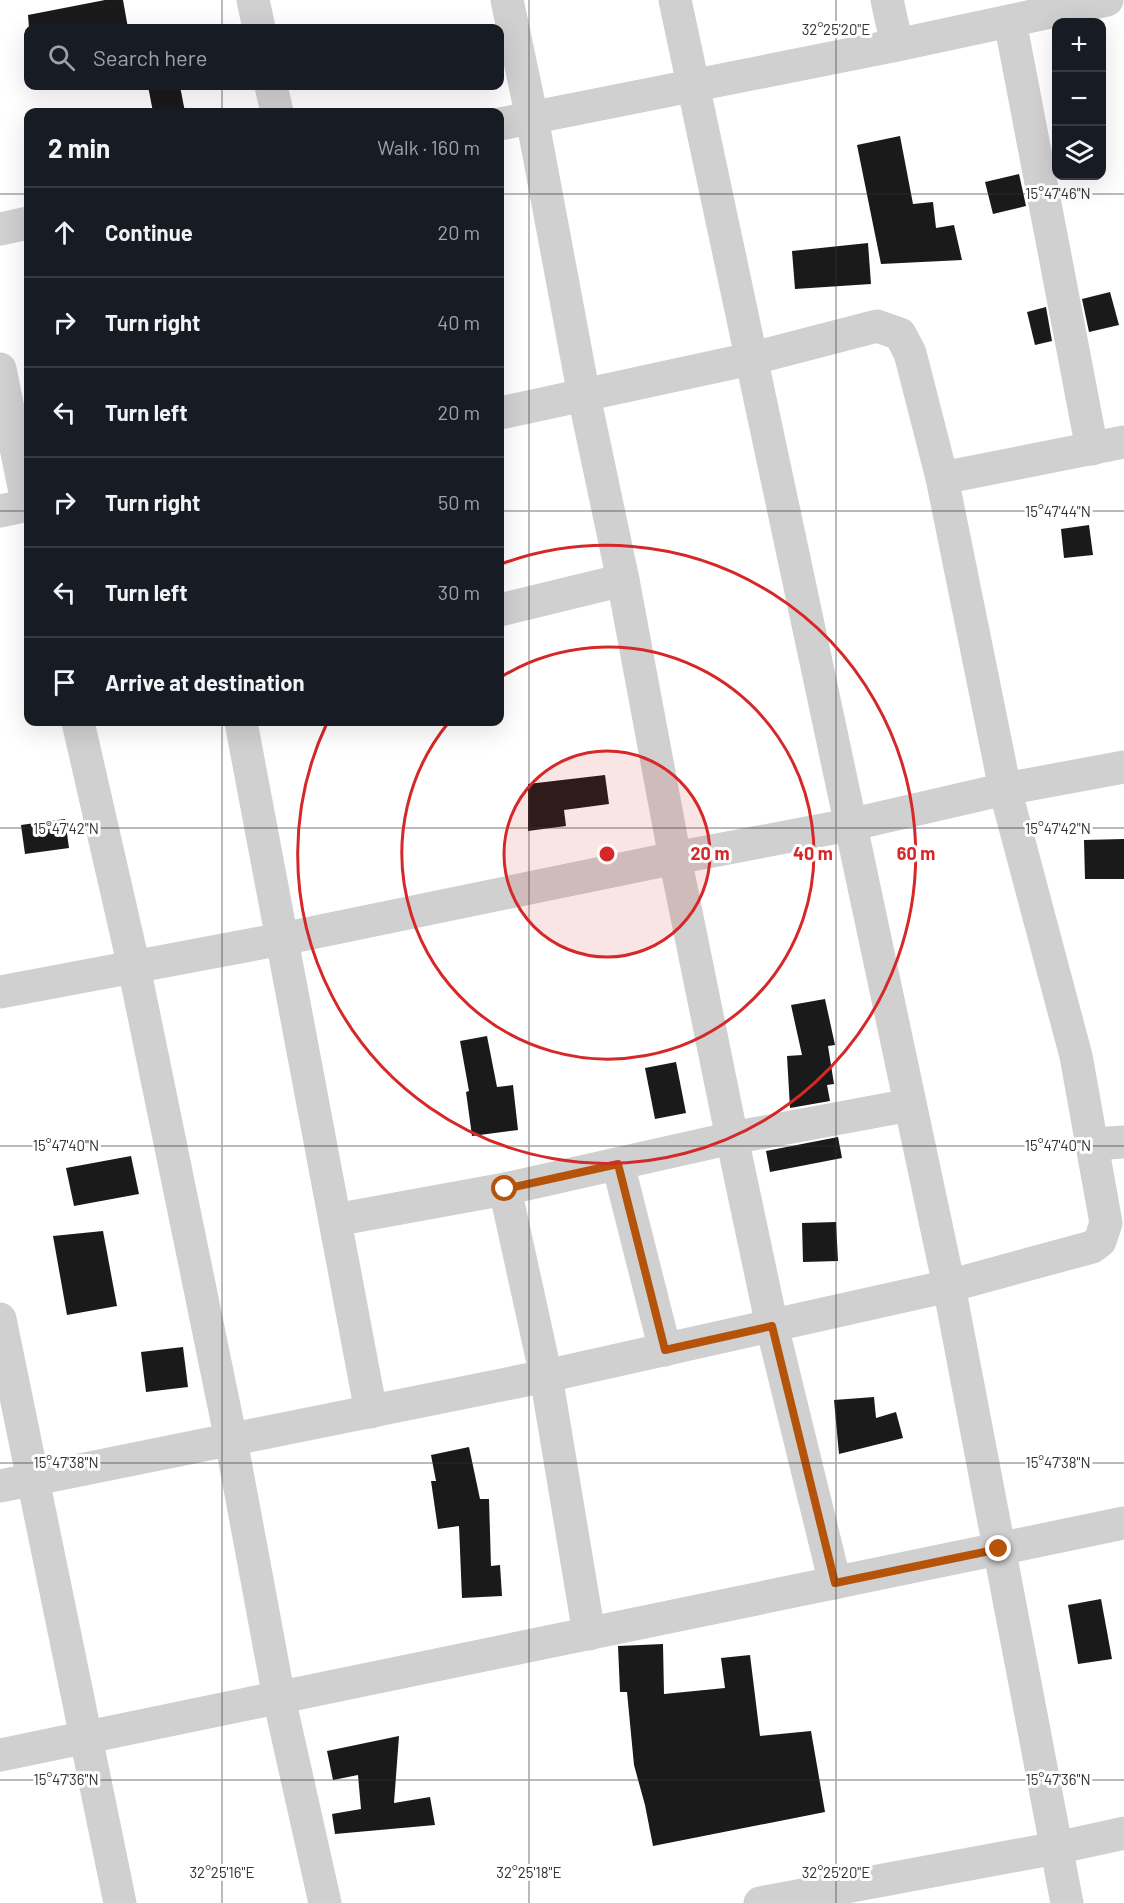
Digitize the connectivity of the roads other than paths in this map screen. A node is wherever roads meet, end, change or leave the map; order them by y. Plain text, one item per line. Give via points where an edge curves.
1 (253, 0) edge
2 (507, 0) edge
3 (675, 0) edge
4 (887, 0) edge
5 (1107, 0) edge
6 (1010, 21) junction
7 (258, 24) edge
8 (897, 45) junction
9 (693, 86) junction
10 (272, 90) edge
11 (276, 108) edge
12 (532, 118) junction
13 (504, 123) edge
14 (24, 224) edge
15 (0, 229) edge
16 (750, 359) junction
17 (0, 369) edge
18 (584, 396) junction
19 (504, 412) edge
20 (1124, 442) edge
21 (1092, 449) junction
22 (942, 478) junction
23 (24, 486) edge
24 (24, 507) edge
25 (0, 511) edge
26 (623, 580) junction
27 (504, 609) edge
28 (79, 726) edge
29 (241, 726) edge
30 (1124, 767) edge
31 (1005, 789) junction
32 (849, 825) junction
33 (675, 858) junction
34 (282, 939) junction
35 (134, 967) junction
36 (0, 992) edge
37 (910, 1105) junction
38 (732, 1138) junction
39 (1109, 1143) edge
40 (618, 1164) junction
41 (505, 1189) junction
42 (335, 1220) junction
43 (949, 1286) junction
44 (0, 1319) edge
45 (772, 1326) junction
46 (665, 1350) junction
47 (546, 1376) junction
48 (371, 1412) junction
49 (231, 1440) junction
50 (33, 1480) junction
51 (0, 1486) edge
52 (1124, 1523) edge
53 (999, 1549) junction
54 (835, 1583) junction
55 (589, 1634) junction
56 (279, 1698) junction
57 (86, 1737) junction
58 (0, 1755) edge
59 (1124, 1833) edge
60 (1056, 1848) junction
61 (120, 1903) edge
62 (325, 1903) edge
63 (760, 1903) edge
64 (1067, 1903) edge

1 - 7 street
2 - 12 street
3 - 9 street
4 - 8 street
5 - 6 street
6 - 8 street
6 - 21 street
8 - 9 street
9 - 12 street
9 - 16 street
10 - 11 street
12 - 13 street
12 - 18 street
14 - 15 street
16 - 18 street
16 - 22 street via 877,326 900,334 910,353
16 - 32 street
17 - 23 street
18 - 19 street
18 - 26 street
20 - 21 street
21 - 22 street
22 - 31 street
24 - 25 street
26 - 27 street
26 - 33 street
28 - 35 street
29 - 34 street
30 - 31 street
31 - 32 street
31 - 39 street via 1076,1056
32 - 33 street
32 - 37 street
33 - 34 street
33 - 38 street
34 - 35 street
34 - 42 street
35 - 36 street
35 - 49 street
37 - 38 street
37 - 43 street
38 - 40 street
38 - 45 street
39 - 43 street via 1106,1223 1100,1241 1092,1247
40 - 41 street
40 - 46 street
41 - 42 street
41 - 47 street
42 - 48 street
43 - 45 street
43 - 53 street
44 - 50 street
45 - 46 street
45 - 54 street
46 - 47 street
47 - 48 street
47 - 55 street
48 - 49 street
49 - 50 street
49 - 56 street
50 - 51 street
50 - 57 street
52 - 53 street
53 - 54 street
53 - 60 street
54 - 55 street
55 - 56 street
56 - 57 street
56 - 62 street
57 - 58 street
57 - 61 street
59 - 60 street
60 - 63 street
60 - 64 street

